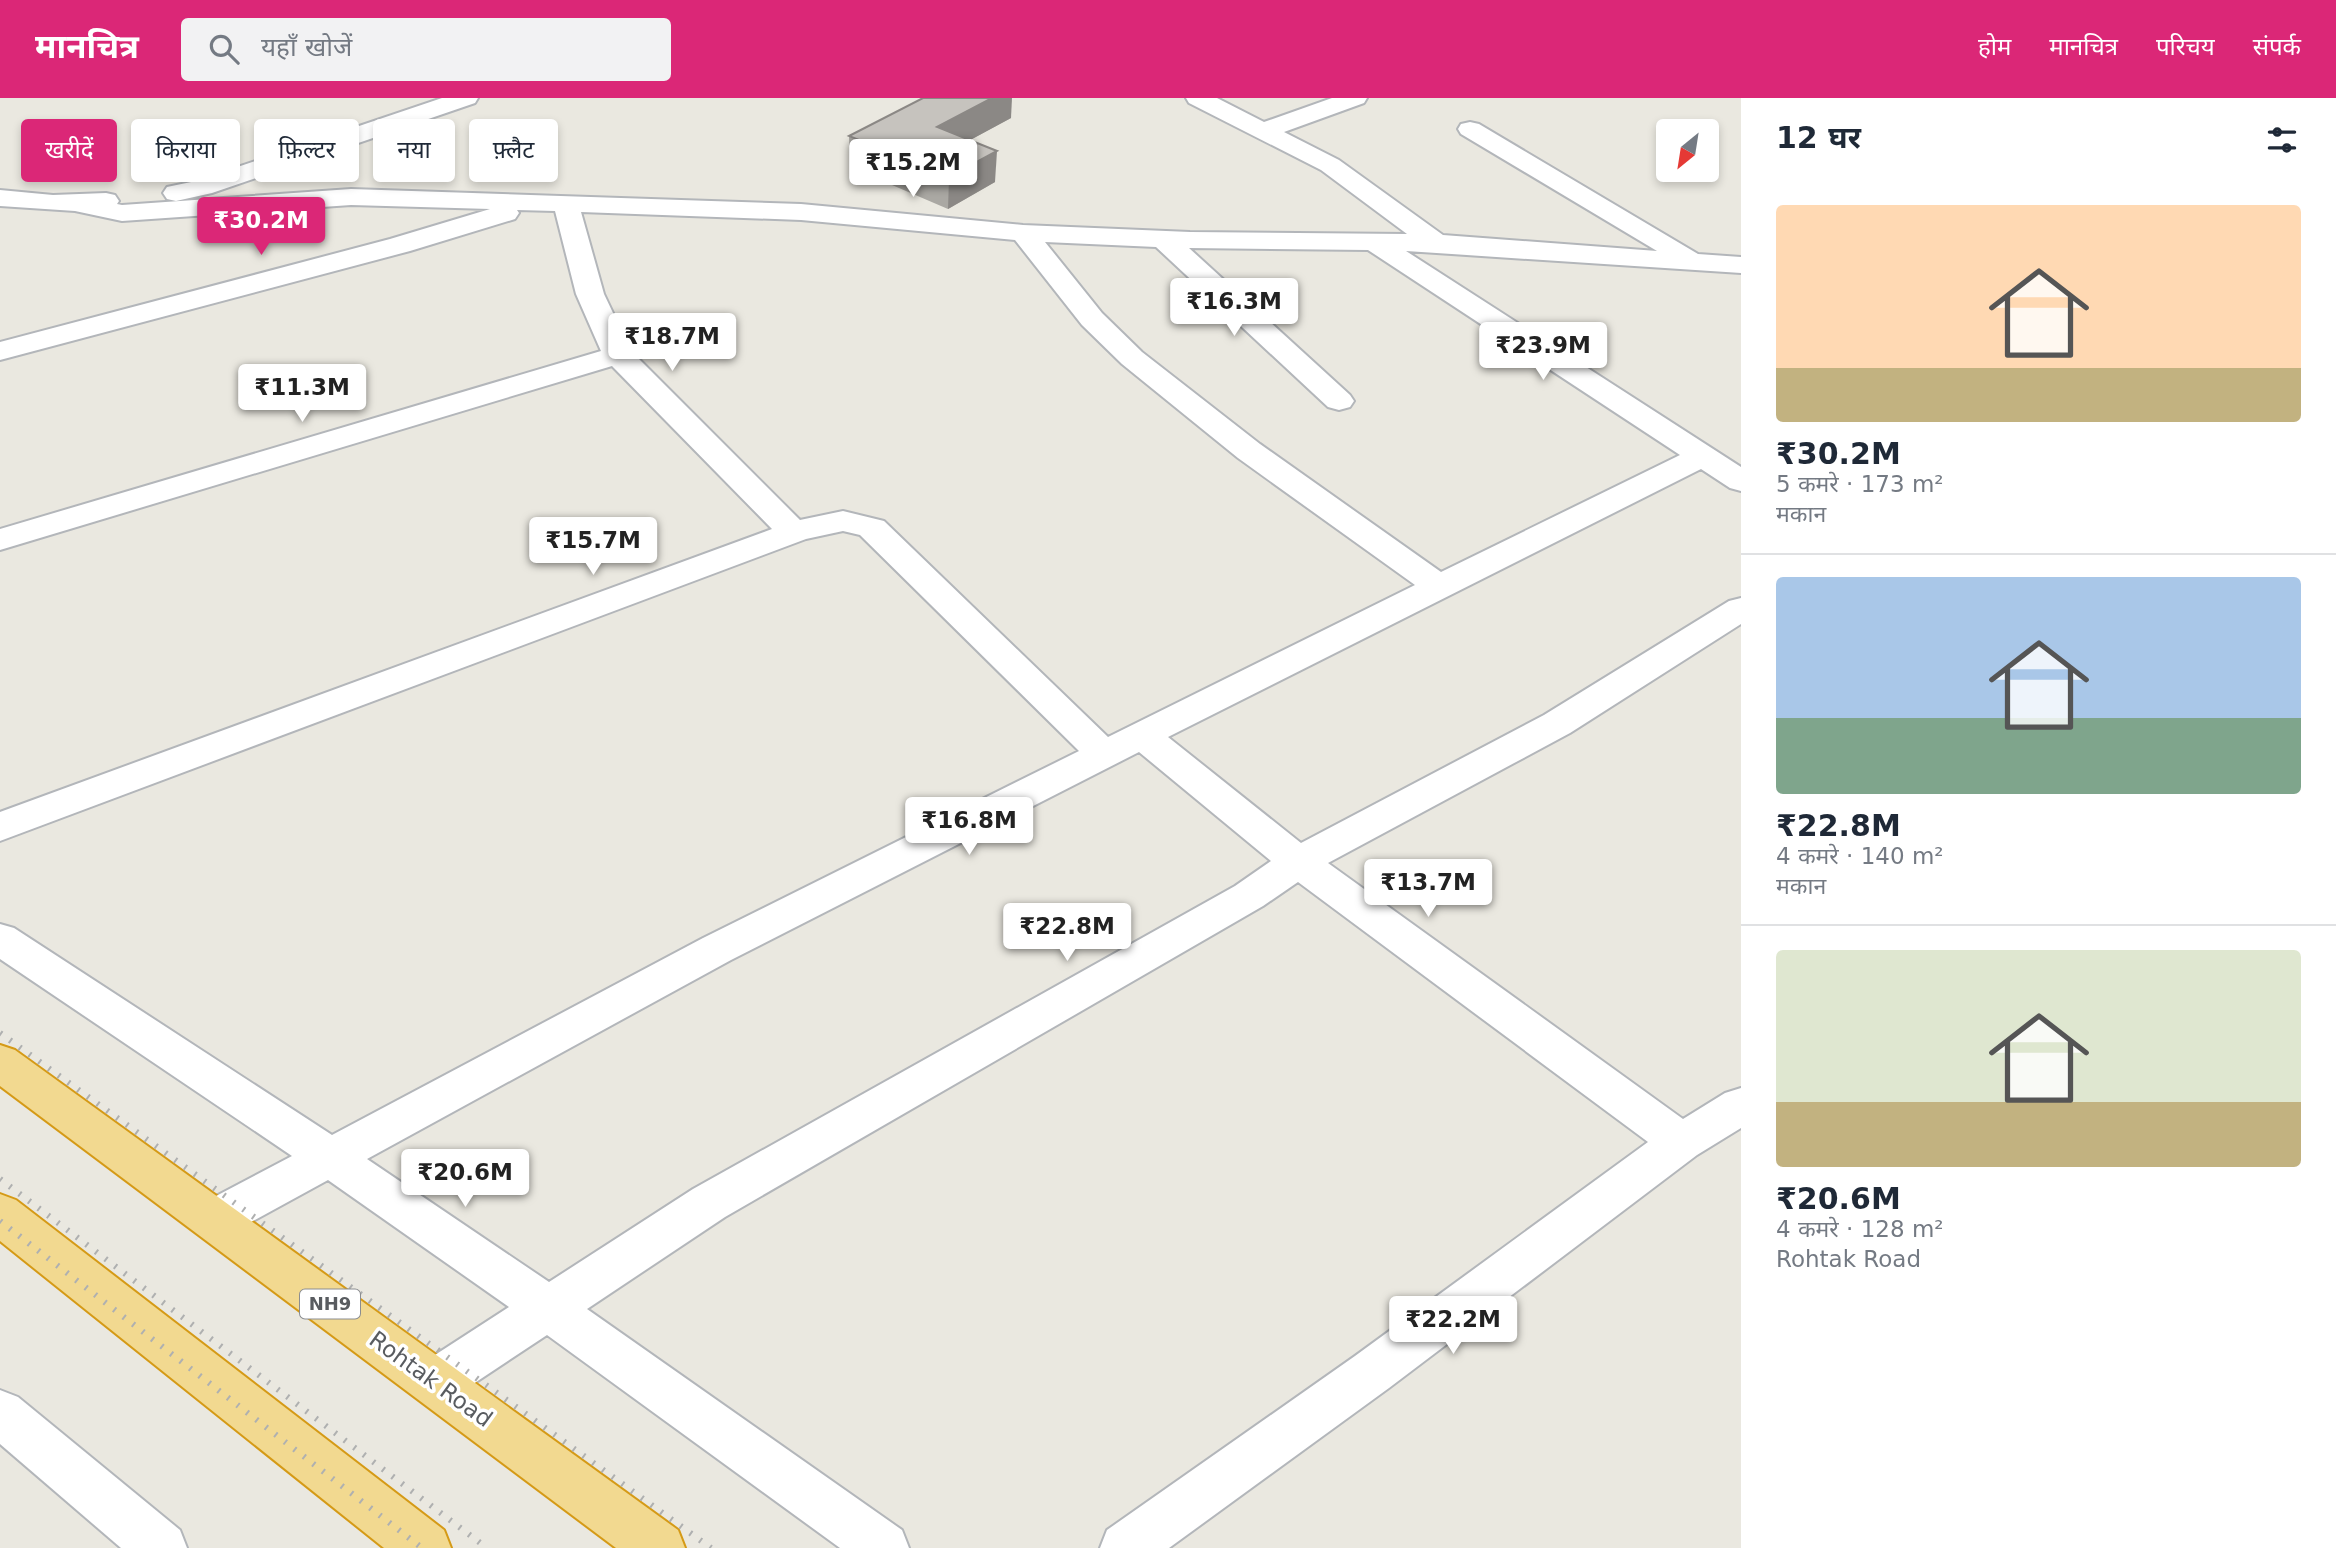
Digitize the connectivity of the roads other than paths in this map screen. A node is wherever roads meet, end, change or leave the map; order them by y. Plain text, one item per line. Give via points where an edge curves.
1 (466, 98) edge
2 (1198, 98) edge
3 (1356, 98) edge
4 (1470, 129) dead end
5 (1262, 131) junction
6 (0, 198) edge
7 (79, 204) junction
8 (535, 204) junction
9 (566, 204) junction
10 (1023, 233) junction
11 (1162, 238) junction
12 (1372, 241) junction
13 (1436, 243) junction
14 (1694, 261) junction
15 (1741, 265) edge
16 (0, 351) edge
17 (618, 355) junction
18 (1339, 401) dead end
19 (1703, 456) junction
20 (1741, 481) edge
21 (794, 532) junction
22 (0, 540) edge
23 (1440, 587) junction
24 (1741, 609) edge
25 (1143, 736) junction
26 (1105, 755) junction
27 (0, 827) edge
28 (1298, 862) junction
29 (0, 939) edge
30 (0, 1062) edge
31 (1741, 1106) edge
32 (1681, 1142) junction
33 (330, 1157) junction
34 (0, 1214) edge
35 (215, 1219) junction
36 (548, 1308) junction
37 (435, 1382) junction
38 (0, 1413) edge
39 (161, 1548) edge
40 (425, 1548) edge
41 (659, 1548) edge
42 (883, 1548) edge
43 (1126, 1548) edge

1 - 7 street via 203,187
2 - 5 street
3 - 5 street
4 - 14 street
5 - 13 street via 1350,178
6 - 7 street
7 - 8 street via 122,213 351,197
8 - 9 street
8 - 16 street via 400,245
9 - 10 street via 801,212
9 - 17 street via 590,295
10 - 11 street
10 - 23 street via 1092,319 1132,358 1249,451
11 - 12 street
11 - 18 street
12 - 13 street
12 - 19 street
13 - 14 street
14 - 15 street
17 - 21 street
17 - 22 street
19 - 20 street
19 - 23 street
21 - 26 street via 846,519 873,528
21 - 27 street
23 - 25 street
24 - 28 street via 1557,724
25 - 26 street
25 - 28 street
26 - 33 street via 717,949
28 - 32 street
28 - 36 street via 1249,896 709,1203
29 - 33 street
30 - 35 highway, Rohtak Road / NH9
31 - 32 street
32 - 43 street via 1373,1372
33 - 35 street
33 - 36 street
34 - 40 highway
35 - 37 highway, Rohtak Road / NH9
36 - 37 street
36 - 42 street
37 - 41 highway, Rohtak Road / NH9
38 - 39 street

